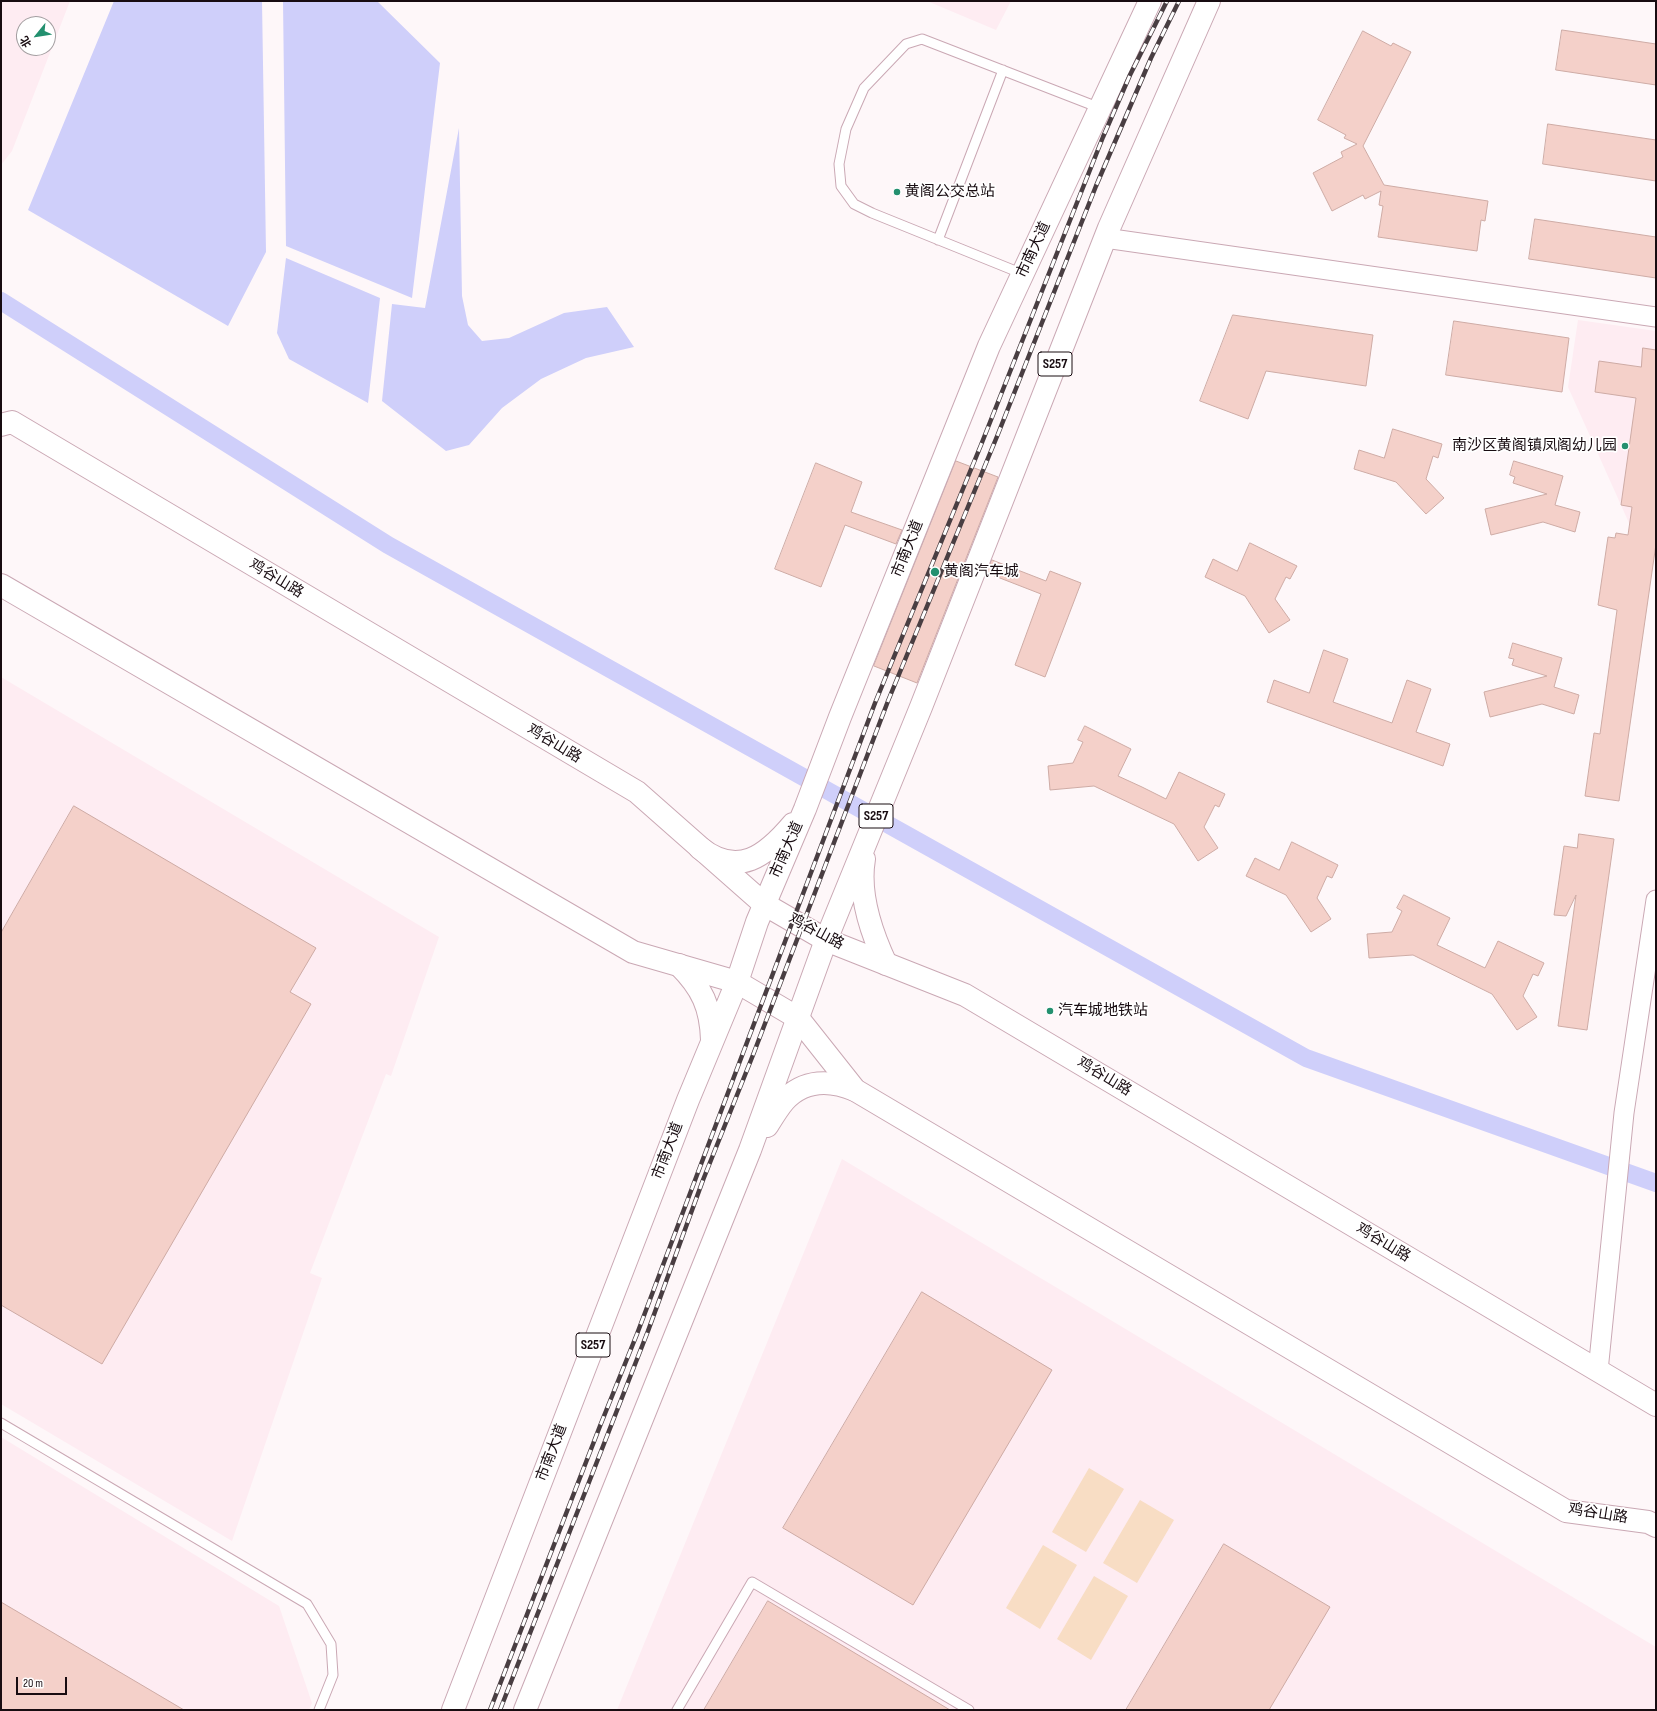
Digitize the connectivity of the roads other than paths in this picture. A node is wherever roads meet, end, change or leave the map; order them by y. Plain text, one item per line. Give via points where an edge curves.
1 (1150, 1) edge
2 (1209, 1) edge
3 (1002, 70) junction
4 (1100, 108) junction
5 (1105, 238) junction
6 (938, 240) junction
7 (1023, 274) junction
8 (1656, 316) edge
9 (1, 424) edge
10 (1, 585) edge
11 (805, 809) junction
12 (867, 839) junction
13 (700, 848) junction
14 (1656, 900) edge
15 (764, 904) junction
16 (826, 940) junction
17 (886, 964) junction
18 (679, 965) junction
19 (737, 982) junction
20 (798, 1018) junction
21 (712, 1041) junction
22 (855, 1090) junction
23 (750, 1150) junction
24 (1598, 1370) junction
25 (1656, 1405) edge
26 (1, 1423) edge
27 (1656, 1526) edge
28 (319, 1710) edge
29 (453, 1710) edge
30 (525, 1710) edge
31 (677, 1710) edge
32 (969, 1710) edge

1 - 4 main road, 市南大道 / S257
2 - 5 main road, S257
3 - 4 lane
3 - 6 lane
3 - 6 lane via 922,39 906,44 864,88 846,129 839,164 841,186 854,204
4 - 7 main road, 市南大道 / S257
5 - 8 street
5 - 12 main road, S257
6 - 7 lane
7 - 11 main road, 市南大道 / S257 via 989,346
9 - 13 main road, 鸡谷山路 via 12,422 636,792
10 - 18 main road, 鸡谷山路 via 633,952
11 - 13 main road via 780,839 752,859 724,862
11 - 15 main road, 市南大道 / S257
12 - 16 main road, S257
12 - 17 main road via 863,865 863,892 875,941
13 - 15 main road, 鸡谷山路
14 - 24 street via 1624,1112
15 - 16 main road, 鸡谷山路
15 - 19 main road, 市南大道 / S257
16 - 17 main road, 鸡谷山路
16 - 20 main road, S257
17 - 24 main road, 鸡谷山路 via 965,995
18 - 19 main road, 鸡谷山路
18 - 21 main road via 691,977 704,997 712,1024
19 - 20 main road, 鸡谷山路
19 - 21 main road, 市南大道 / S257
20 - 22 main road, 鸡谷山路
20 - 23 main road, S257
21 - 29 main road, 市南大道 / S257
22 - 23 main road via 841,1084 826,1082 811,1084 797,1091 785,1100
22 - 27 main road, 鸡谷山路 via 1566,1511 1648,1522
23 - 30 main road, S257
24 - 25 main road, 鸡谷山路
26 - 28 lane via 307,1604 331,1644 333,1674
31 - 32 lane via 752,1582

